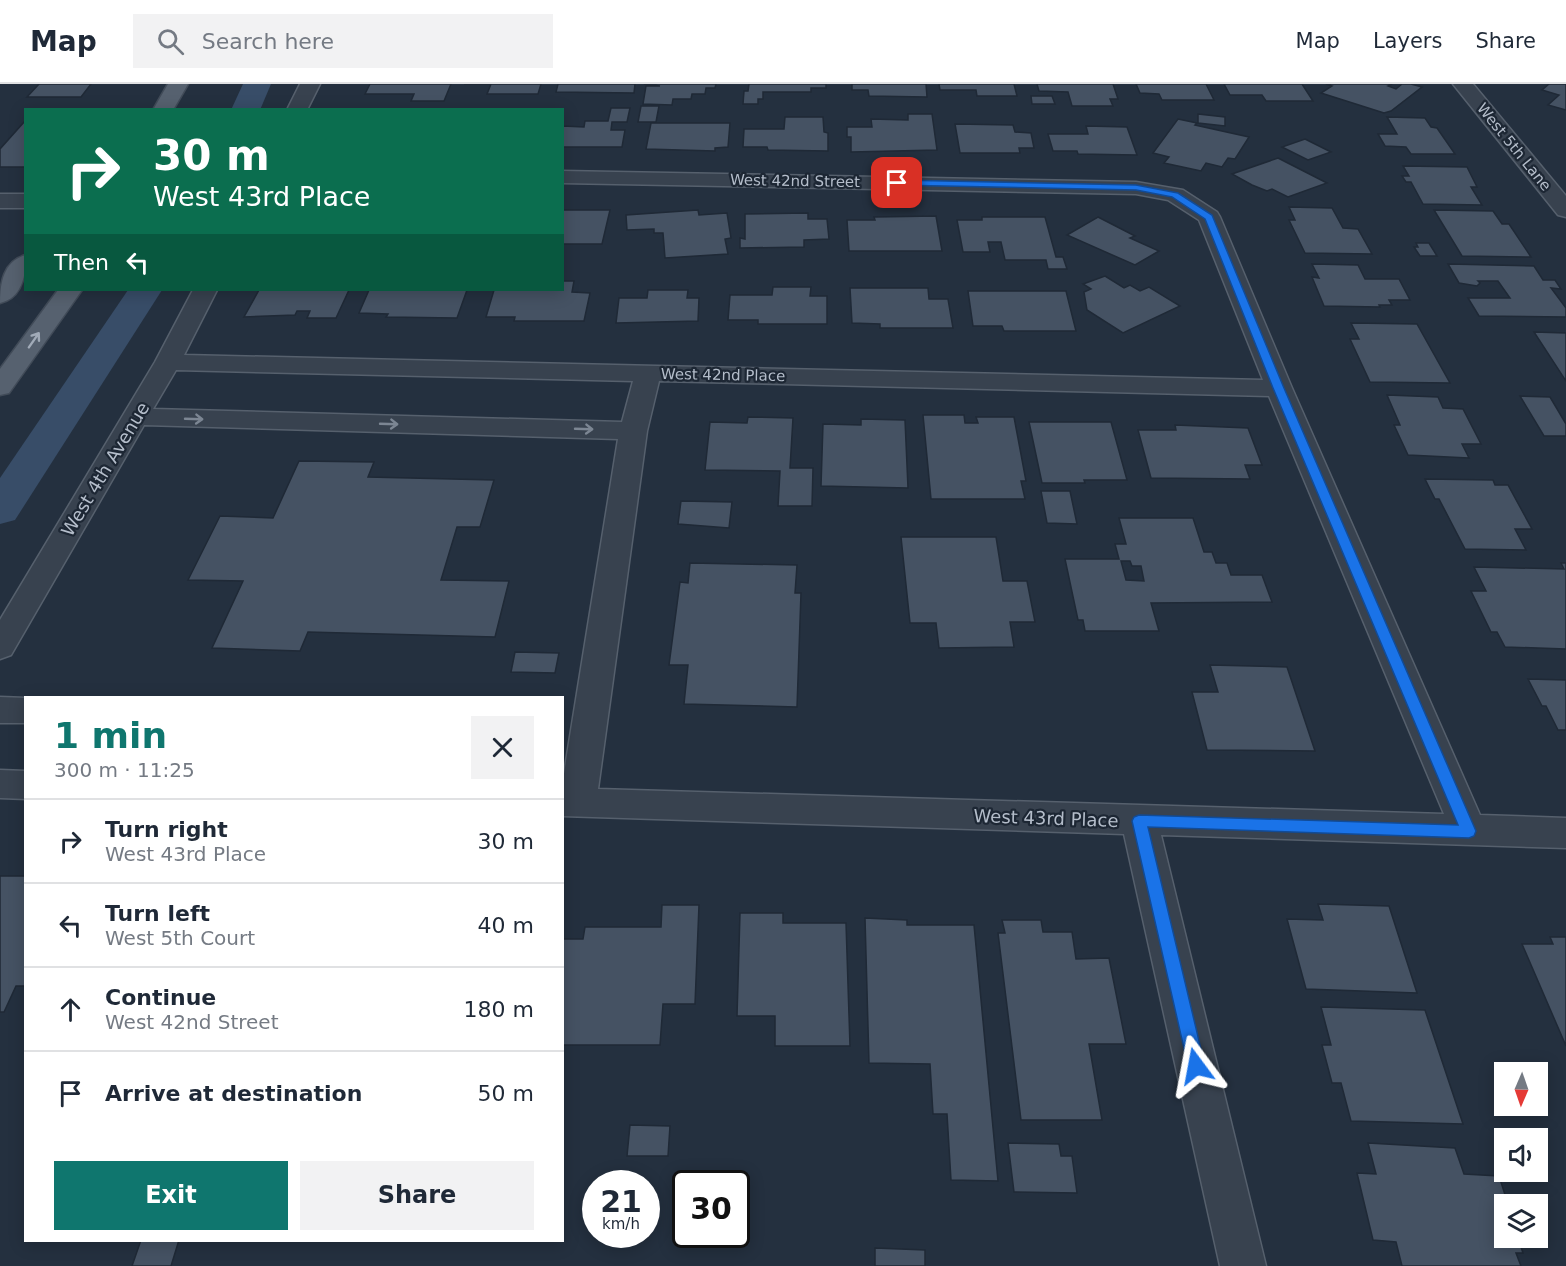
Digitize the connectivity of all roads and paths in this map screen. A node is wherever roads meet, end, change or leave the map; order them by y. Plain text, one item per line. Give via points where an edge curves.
1 (178, 84) edge
2 (310, 84) edge
3 (1463, 84) edge
4 (164, 108) edge
5 (298, 108) edge
6 (564, 177) edge
7 (0, 201) edge
8 (24, 201) edge
9 (1566, 210) edge
10 (24, 265) edge
11 (69, 291) edge
12 (204, 291) edge
13 (0, 296) edge
14 (168, 362) junction
15 (648, 373) junction
16 (0, 387) edge
17 (1279, 388) junction
18 (135, 417) junction
19 (633, 431) junction
20 (0, 647) edge
21 (0, 710) edge
22 (24, 710) edge
23 (575, 724) edge
24 (0, 784) edge
25 (24, 785) edge
26 (570, 802) edge
27 (1139, 821) junction
28 (1469, 831) junction
29 (1566, 833) edge
30 (1243, 1266) edge

1 - 4 main road
2 - 5 street
3 - 9 street, West 5th Lane
6 - 17 street, West 42nd Street via 1136,188 1175,195 1209,217
7 - 8 street
10 - 13 main road
16 -> 11 main road
12 - 14 street, West 4th Avenue
14 - 15 street, West 42nd Place
14 - 18 street, West 4th Avenue
15 - 17 street, West 42nd Place
15 - 19 street
17 - 28 street, West 42nd Street
18 -> 19 street
18 - 20 street, West 4th Avenue
19 - 23 street
21 - 22 street
23 - 26 street
24 - 25 street
26 - 27 street, West 43rd Place
27 - 28 street, West 43rd Place
27 - 30 street
28 - 29 street, West 43rd Place

